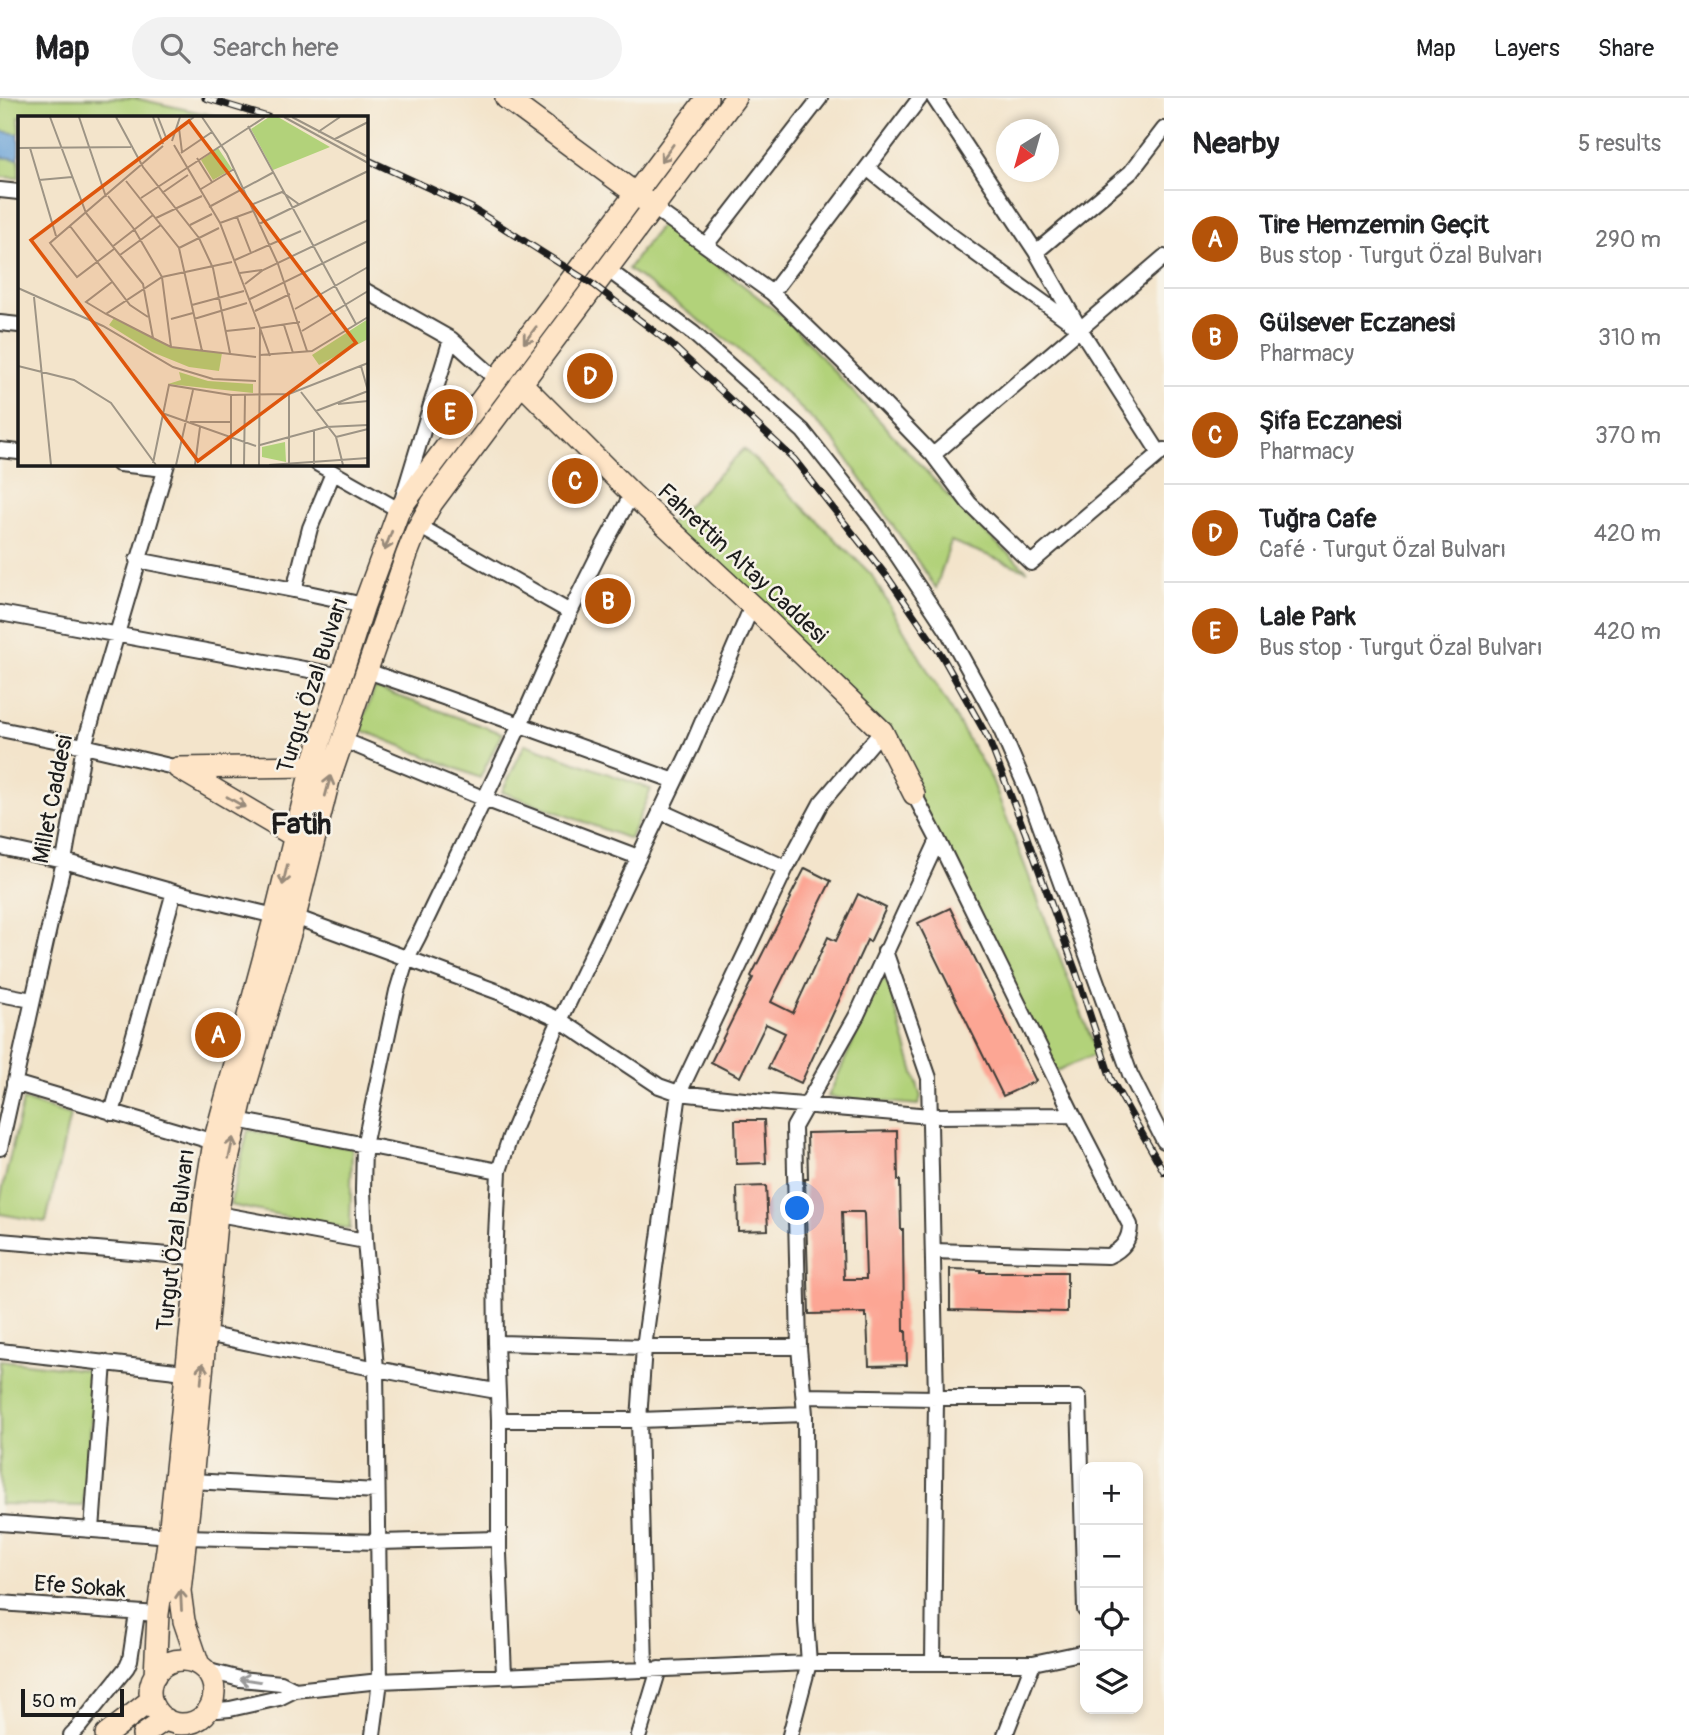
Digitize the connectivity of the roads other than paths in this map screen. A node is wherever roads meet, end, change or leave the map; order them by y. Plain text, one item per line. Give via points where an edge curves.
1 (506, 98) edge
2 (707, 98) edge
3 (735, 98) edge
4 (820, 98) edge
5 (920, 98) edge
6 (934, 98) edge
7 (1164, 129) edge
8 (867, 168) junction
9 (0, 190) edge
10 (18, 192) edge
11 (636, 194) junction
12 (654, 208) junction
13 (705, 245) junction
14 (1035, 253) junction
15 (1164, 257) edge
16 (607, 269) junction
17 (368, 292) edge
18 (772, 293) junction
19 (0, 323) edge
20 (18, 325) edge
21 (1080, 328) junction
22 (451, 340) junction
23 (496, 379) junction
24 (521, 383) junction
25 (0, 450) edge
26 (18, 452) edge
27 (1162, 452) edge
28 (933, 455) junction
29 (166, 466) edge
30 (321, 466) edge
31 (333, 473) junction
32 (632, 494) junction
33 (399, 510) junction
34 (419, 526) junction
35 (137, 560) junction
36 (294, 590) junction
37 (364, 606) junction
38 (752, 606) junction
39 (570, 612) junction
40 (0, 613) edge
41 (116, 634) junction
42 (367, 671) junction
43 (342, 676) junction
44 (520, 725) junction
45 (0, 729) edge
46 (882, 732) junction
47 (343, 740) junction
48 (84, 746) junction
49 (312, 766) junction
50 (178, 768) junction
51 (675, 781) junction
52 (914, 793) joint
53 (485, 799) junction
54 (660, 811) junction
55 (294, 836) junction
56 (938, 840) junction
57 (0, 847) edge
58 (638, 857) junction
59 (64, 861) junction
60 (786, 868) junction
61 (174, 892) junction
62 (285, 917) junction
63 (885, 951) junction
64 (407, 958) junction
65 (0, 994) edge
66 (32, 1000) junction
67 (560, 1020) junction
68 (14, 1083) junction
69 (679, 1093) junction
70 (807, 1104) junction
71 (113, 1112) junction
72 (1073, 1115) junction
73 (930, 1116) junction
74 (3, 1117) edge
75 (237, 1120) junction
76 (1164, 1141) edge
77 (214, 1142) junction
78 (364, 1146) junction
79 (0, 1147) edge
80 (499, 1171) junction
81 (218, 1214) junction
82 (0, 1241) edge
83 (365, 1241) junction
84 (933, 1251) junction
85 (205, 1258) junction
86 (206, 1334) junction
87 (496, 1343) junction
88 (644, 1347) junction
89 (800, 1347) junction
90 (0, 1351) edge
91 (104, 1362) junction
92 (376, 1368) junction
93 (185, 1372) junction
94 (498, 1391) junction
95 (804, 1396) junction
96 (936, 1398) junction
97 (805, 1414) junction
98 (499, 1420) junction
99 (639, 1420) junction
100 (192, 1481) junction
101 (377, 1491) junction
102 (0, 1523) edge
103 (92, 1530) junction
104 (177, 1536) junction
105 (498, 1539) junction
106 (379, 1542) junction
107 (1084, 1588) edge
108 (0, 1603) edge
109 (148, 1614) junction
110 (1080, 1653) edge
111 (1033, 1662) junction
112 (809, 1663) junction
113 (933, 1663) junction
114 (202, 1668) junction
115 (652, 1670) junction
116 (504, 1675) junction
117 (155, 1676) junction
118 (380, 1681) junction
119 (295, 1690) junction
120 (151, 1700) junction
121 (206, 1720) edge
122 (165, 1725) edge
123 (71, 1735) edge
124 (106, 1735) edge
125 (143, 1735) edge
126 (373, 1735) edge
127 (639, 1735) edge
128 (790, 1735) edge
129 (1005, 1735) edge

1 - 11 main road
2 -> 11 main road, Turgut Özal Bulvarı
3 - 12 main road, Turgut Özal Bulvarı
4 - 13 street
5 - 8 street
6 - 14 street
7 - 14 street via 1131,172
8 - 18 street
8 - 21 street via 953,237
9 - 10 street
11 - 12 main road
11 -> 23 main road, Turgut Özal Bulvarı
12 - 13 street
12 - 16 main road, Turgut Özal Bulvarı
13 - 18 street
14 - 21 street
15 - 21 street
16 - 24 main road, Turgut Özal Bulvarı
16 - 76 street via 693,333 803,431 875,522 947,630 998,723 1130,1074
17 - 22 street
18 - 28 street
19 - 20 street
21 - 27 street
21 - 28 street
22 - 23 street
22 - 33 street
23 - 33 main road, Turgut Özal Bulvarı
24 - 32 main road, Fahrettin Altay Caddesi
24 - 34 main road, Turgut Özal Bulvarı
25 - 26 street
27 - 28 street via 1031,563 970,503
29 - 35 street, Millet Caddesi
30 - 31 street
31 - 33 street
31 - 36 street
32 - 38 main road, Fahrettin Altay Caddesi
32 - 39 street
33 -> 37 main road, Turgut Özal Bulvarı
34 - 39 street
34 - 42 main road, Turgut Özal Bulvarı
35 - 36 street
35 - 41 street, Millet Caddesi
36 - 37 street
37 - 43 main road, Turgut Özal Bulvarı
38 - 46 main road, Fahrettin Altay Caddesi
38 - 51 street
39 - 44 street
40 - 41 street
41 - 43 street
41 - 48 street, Millet Caddesi
42 - 44 street
42 - 47 main road, Turgut Özal Bulvarı
43 - 49 main road, Turgut Özal Bulvarı
44 - 51 street
44 - 53 street
45 - 48 street
46 - 52 main road, Fahrettin Altay Caddesi
46 - 60 street via 821,803
47 - 53 street
62 -> 47 main road, Turgut Özal Bulvarı
48 - 50 street
48 - 59 street, Millet Caddesi
49 - 50 main road
49 - 55 main road, Turgut Özal Bulvarı
50 -> 55 main road
51 - 54 street
52 - 56 street
53 - 58 street
53 - 64 street
54 - 58 street
54 - 60 street
55 -> 62 main road, Turgut Özal Bulvarı
56 - 63 street
56 - 72 street
57 - 59 street
58 - 67 street
59 - 61 street
59 - 66 street, Millet Caddesi
60 - 69 street
61 - 62 street
61 - 71 street
62 - 64 street
62 - 75 main road, Turgut Özal Bulvarı
62 - 77 main road, Turgut Özal Bulvarı
63 - 70 street via 857,1015
63 - 73 street via 929,1078
64 - 67 street
64 - 78 street
65 - 66 street
66 - 68 street, Millet Caddesi
67 - 69 street via 659,1086
67 - 80 street
68 - 71 street
68 - 74 street, Millet Caddesi
69 - 70 street
69 - 88 street
70 - 73 street
70 - 89 street via 794,1127
71 - 77 street
72 - 73 street
72 - 84 street via 1130,1225 1123,1247 1108,1256
73 - 84 street
74 - 79 street, Millet Caddesi
75 - 78 street
81 -> 75 main road, Turgut Özal Bulvarı
77 - 85 main road, Turgut Özal Bulvarı via 204,1204
78 - 80 street
78 - 83 street
80 - 87 street
81 - 83 street
81 - 85 main road, Turgut Özal Bulvarı
82 - 85 street
83 - 92 street
84 - 96 street
85 - 86 main road, Turgut Özal Bulvarı
85 - 93 main road, Turgut Özal Bulvarı
86 - 92 street
100 -> 86 main road, Turgut Özal Bulvarı
87 - 88 street
87 - 94 street
88 - 89 street
88 - 99 street
89 - 95 street
90 - 91 street
91 - 93 street
91 - 103 street
92 - 94 street
92 - 101 street
93 - 104 main road, Turgut Özal Bulvarı
94 - 98 street
95 - 96 street
95 - 97 street
96 - 107 street via 1079,1398
96 - 113 street
97 - 99 street
97 - 112 street
98 - 99 street
98 - 105 street
99 - 115 street
100 - 101 street
100 - 104 main road, Turgut Özal Bulvarı
101 - 106 street
102 - 103 street
103 - 104 street
104 - 106 street
104 - 109 main road, Turgut Özal Bulvarı
114 -> 104 main road, Turgut Özal Bulvarı via 181,1607
105 - 106 street
105 - 116 street
106 - 118 street
108 - 109 street, Efe Sokak
109 - 117 main road, Turgut Özal Bulvarı
109 - 123 street via 127,1667
110 - 111 street
111 - 113 street
111 - 129 street
112 - 113 street
112 - 115 street
112 - 128 street
114 - 117 main road via 175,1661
119 -> 114 street via 281,1683 240,1679
114 - 121 main road via 213,1685
115 - 116 street
115 - 127 street
116 - 118 street
117 - 120 main road
118 - 119 street
118 - 126 street
119 - 121 street via 279,1698 218,1710
120 - 122 main road
120 - 124 main road
121 - 122 main road
122 - 125 main road

